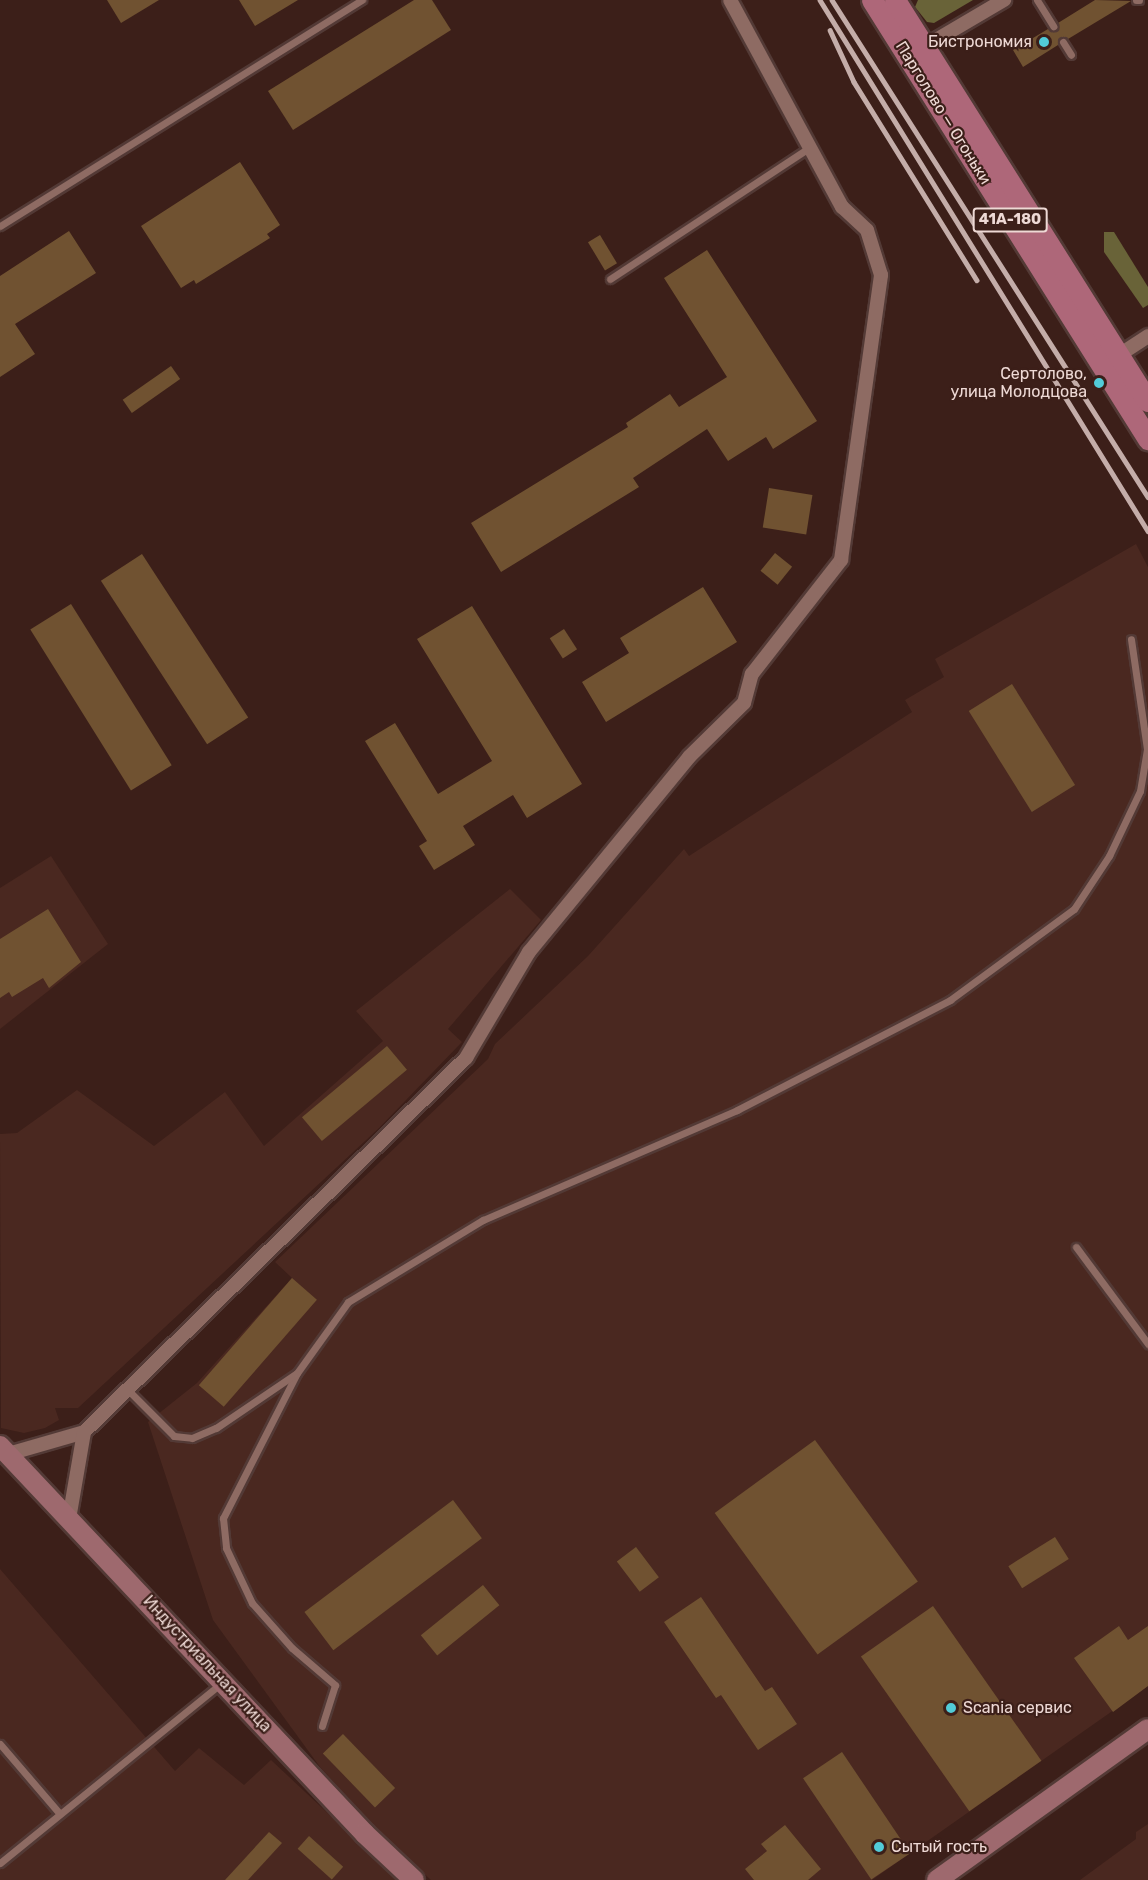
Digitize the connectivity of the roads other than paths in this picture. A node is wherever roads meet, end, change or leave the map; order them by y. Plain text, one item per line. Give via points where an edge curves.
1 (362, 0) edge
2 (730, 0) edge
3 (872, 0) edge
4 (895, 0) edge
5 (1004, 0) edge
6 (1037, 0) edge
7 (1053, 26) dead end
8 (1063, 42) dead end
9 (916, 52) junction
10 (1071, 54) dead end
11 (810, 147) junction
12 (0, 226) edge
13 (610, 279) dead end
14 (1148, 336) edge
15 (1119, 355) junction
16 (1148, 401) edge
17 (1148, 439) edge
18 (1131, 639) dead end
19 (1076, 1247) dead end
20 (1148, 1344) edge
21 (297, 1373) junction
22 (126, 1387) junction
23 (84, 1432) junction
24 (4, 1450) edge
25 (69, 1519) junction
26 (224, 1681) junction
27 (322, 1726) dead end
28 (1148, 1729) edge
29 (0, 1744) edge
30 (60, 1814) junction
31 (0, 1863) edge
32 (414, 1880) edge
33 (937, 1880) edge

1 - 12 lane
2 - 11 street
3 - 9 main road, Парголово — Огоньки / 41А-180
4 - 9 main road, Парголово — Огоньки / 41А-180
5 - 9 street
6 - 7 lane
8 - 10 lane
9 - 15 main road, Парголово — Огоньки / 41А-180
9 - 17 main road, Парголово — Огоньки / 41А-180
11 - 13 lane
11 - 22 street via 842,207 867,230 881,275 841,560 752,674 744,703 689,757 529,952 466,1058
14 - 15 street
15 - 16 main road, Парголово — Огоньки / 41А-180
18 - 21 lane via 1147,749 1140,791 1109,856 1074,909 950,1000 736,1110 483,1220 348,1302
19 - 20 lane
21 - 22 lane via 216,1428 192,1438 174,1436
21 - 27 lane via 224,1518 226,1548 252,1604 292,1648 335,1685
22 - 23 street
23 - 24 street
23 - 25 street
24 - 25 street, Индустриальная улица
25 - 26 street, Индустриальная улица
26 - 30 lane
26 - 32 street, Индустриальная улица via 365,1834
28 - 33 street
29 - 30 lane
30 - 31 lane

